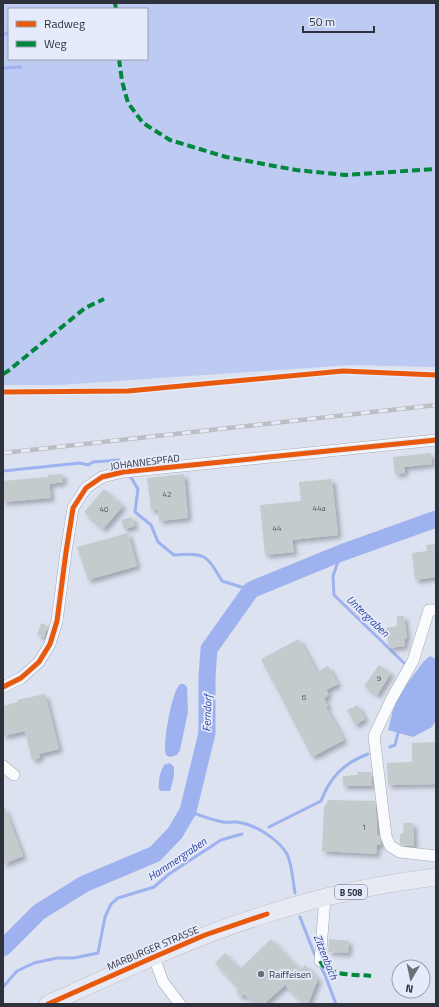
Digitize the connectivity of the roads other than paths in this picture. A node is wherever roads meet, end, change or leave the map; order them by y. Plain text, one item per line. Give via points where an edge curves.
1 (436, 440) edge
2 (436, 610) edge
3 (3, 687) edge
4 (3, 766) edge
5 (14, 775) dead end
6 (436, 856) edge
7 (436, 877) edge
8 (325, 898) junction
9 (154, 957) junction
10 (320, 961) dead end
11 (48, 1004) edge
12 (180, 1004) edge

1 - 3 street, JOHANNESPFAD via 123,472 102,477 86,488 73,508 58,621 50,644 39,662 21,678
2 - 6 street via 429,610 413,661 390,700 374,736 374,746 386,836 390,846 400,852
4 - 5 street
7 - 8 main road, MARBURGER STRASSE / B 508 via 404,881
8 - 9 main road, MARBURGER STRASSE / B 508 via 205,935
8 - 10 street
9 - 11 main road, MARBURGER STRASSE / B 508
9 - 12 street via 163,982

